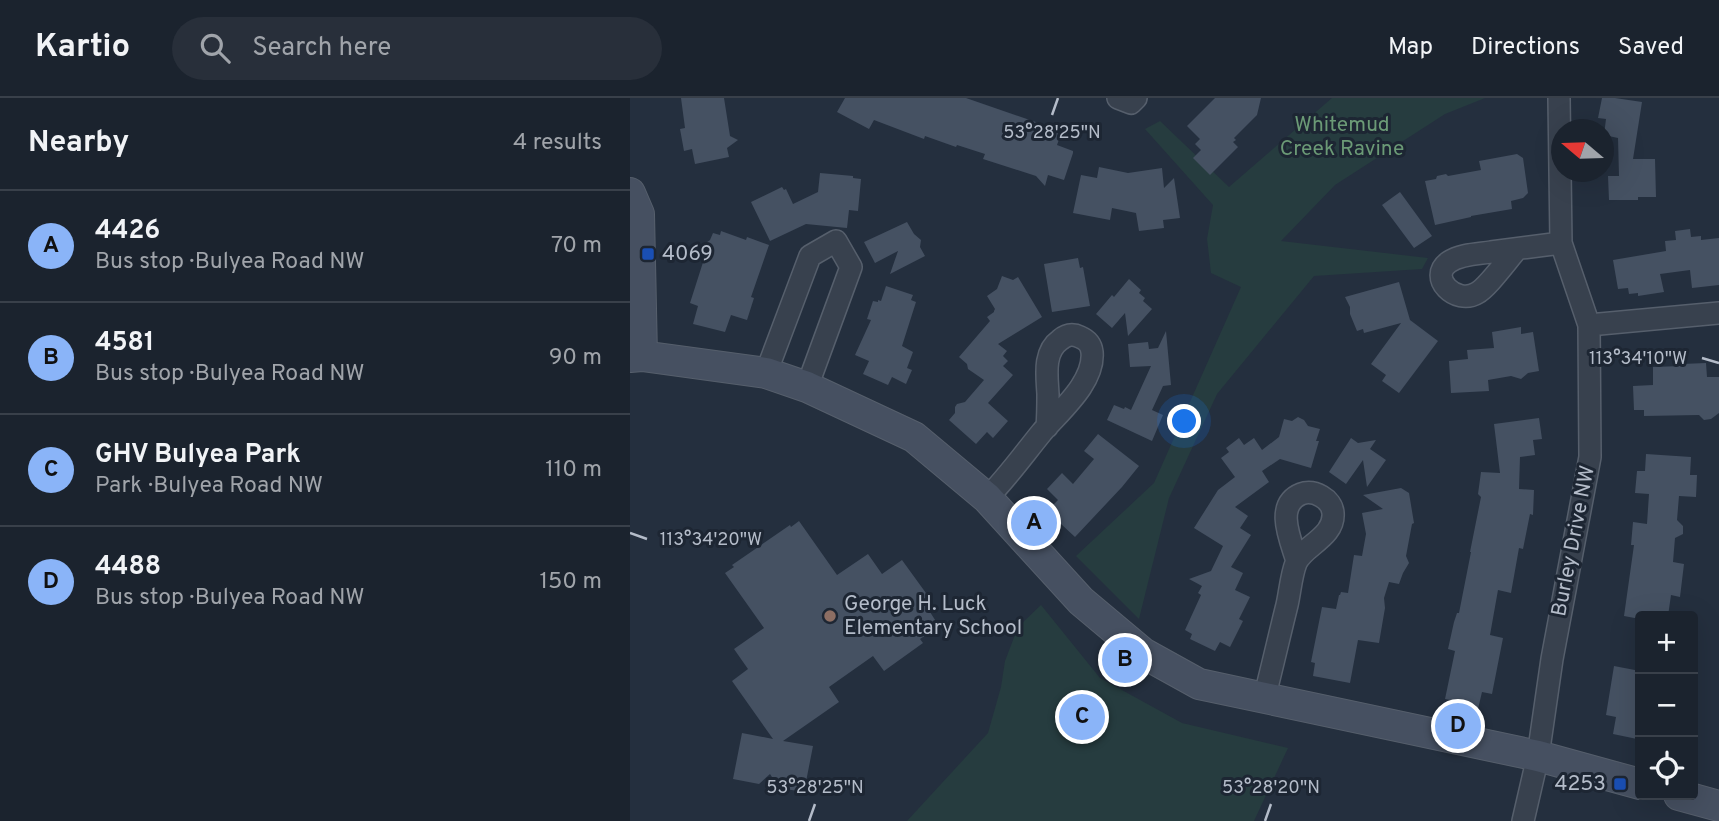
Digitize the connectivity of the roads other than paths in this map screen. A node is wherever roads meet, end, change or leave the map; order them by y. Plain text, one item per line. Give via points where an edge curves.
1 (1118, 98) edge
2 (1136, 98) edge
3 (1559, 98) edge
4 (630, 193) edge
5 (1561, 243) junction
6 (1517, 249) dead end
7 (1719, 313) edge
8 (1589, 325) junction
9 (636, 356) edge
10 (766, 373) junction
11 (807, 387) junction
12 (1047, 427) dead end
13 (987, 498) junction
14 (1297, 561) dead end
15 (1264, 699) junction
16 (1538, 756) junction
17 (1635, 783) edge
18 (1697, 800) edge
19 (1719, 806) edge
20 (1523, 821) edge

1 - 2 street via 1131,103
3 - 5 street, Burley Drive NW
4 - 9 street via 639,214
5 - 6 street
5 - 8 street, Burley Drive NW
7 - 8 street
8 - 16 street, Burley Drive NW via 1590,457
9 - 10 street
10 - 11 street
10 - 11 street via 810,256 836,241 850,267
11 - 13 street via 914,437
12 - 13 street
13 - 15 street via 1081,601 1143,653 1199,684
14 - 15 street
15 - 16 street
16 - 17 street
16 - 20 street, Burley Drive NW
18 - 19 street

